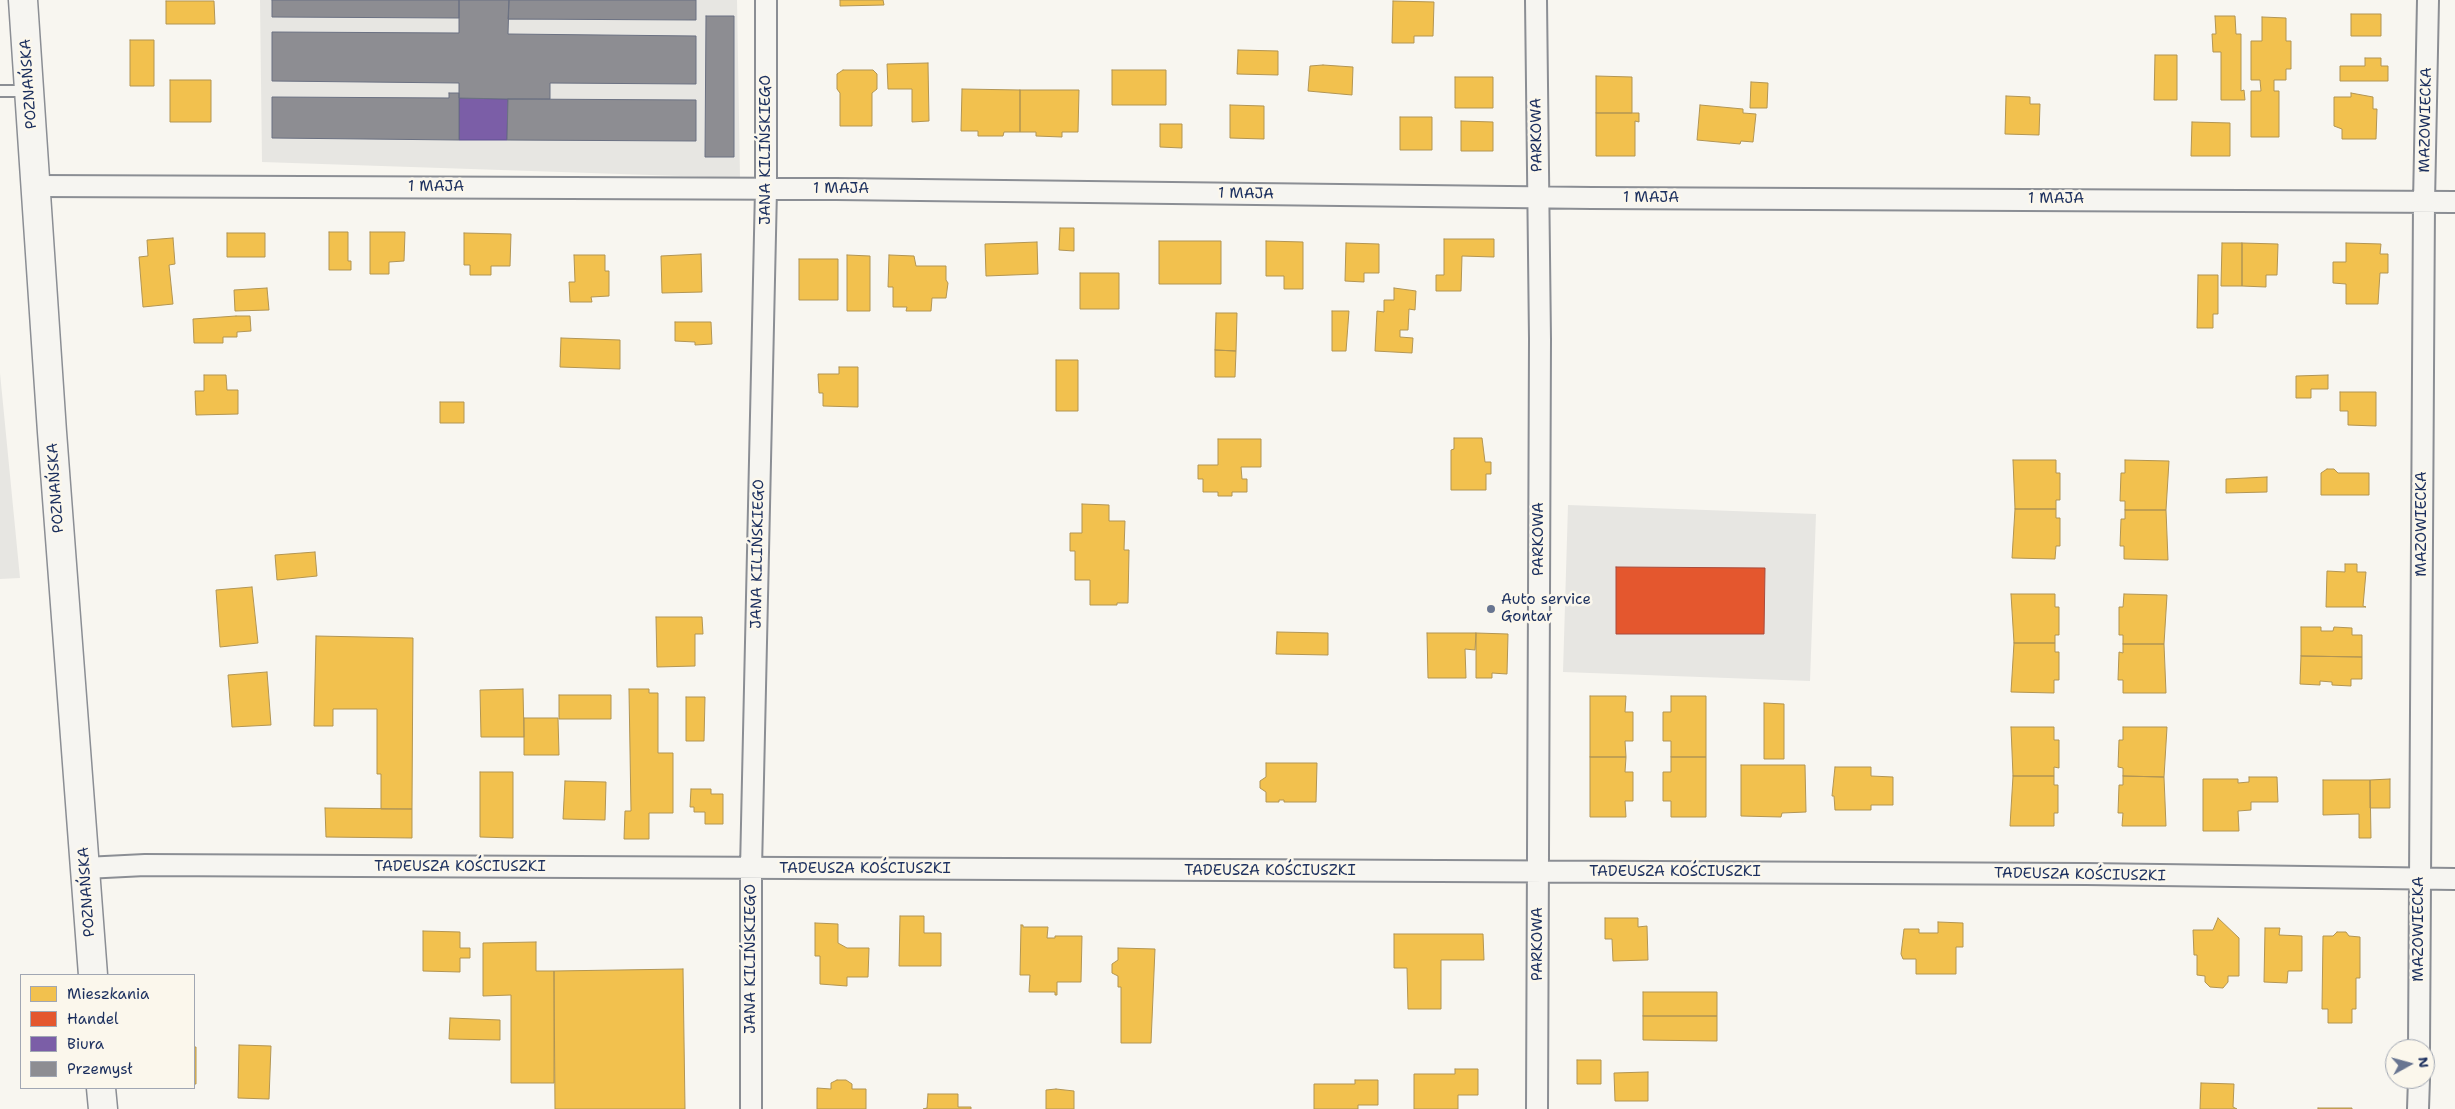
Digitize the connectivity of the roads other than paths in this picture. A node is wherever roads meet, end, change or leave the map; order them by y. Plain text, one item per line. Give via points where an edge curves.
1 (23, 0) edge
2 (766, 0) edge
3 (1536, 0) edge
4 (2428, 0) edge
5 (0, 91) edge
6 (29, 91) junction
7 (36, 186) junction
8 (766, 189) junction
9 (1539, 196) junction
10 (2424, 202) junction
11 (2455, 202) edge
12 (85, 868) junction
13 (751, 869) junction
14 (1538, 872) junction
15 (2420, 879) junction
16 (2455, 879) edge
17 (93, 974) edge
18 (2419, 1039) edge
19 (101, 1089) edge
20 (2418, 1089) edge
21 (103, 1109) edge
22 (751, 1109) edge
23 (1537, 1109) edge
24 (2418, 1109) edge

1 - 6 main road, POZNAŃSKA
2 - 8 street, JANA KILIŃSKIEGO
3 - 9 street, PARKOWA
4 - 10 street, MAZOWIECKA
5 - 6 lane
6 - 7 main road, POZNAŃSKA
7 - 8 street, 1 MAJA
7 - 12 main road, POZNAŃSKA
8 - 9 street, 1 MAJA
8 - 13 street, JANA KILIŃSKIEGO
9 - 10 street, 1 MAJA
9 - 14 street, PARKOWA
10 - 11 street, 1 MAJA
10 - 15 street, MAZOWIECKA
12 - 13 street, TADEUSZA KOŚCIUSZKI via 145,865
12 - 17 main road, POZNAŃSKA
13 - 14 street, TADEUSZA KOŚCIUSZKI
13 - 22 street, JANA KILIŃSKIEGO
14 - 15 street, TADEUSZA KOŚCIUSZKI
14 - 23 street, PARKOWA
15 - 16 street, TADEUSZA KOŚCIUSZKI
15 - 18 street, MAZOWIECKA
19 - 21 main road
20 - 24 street

